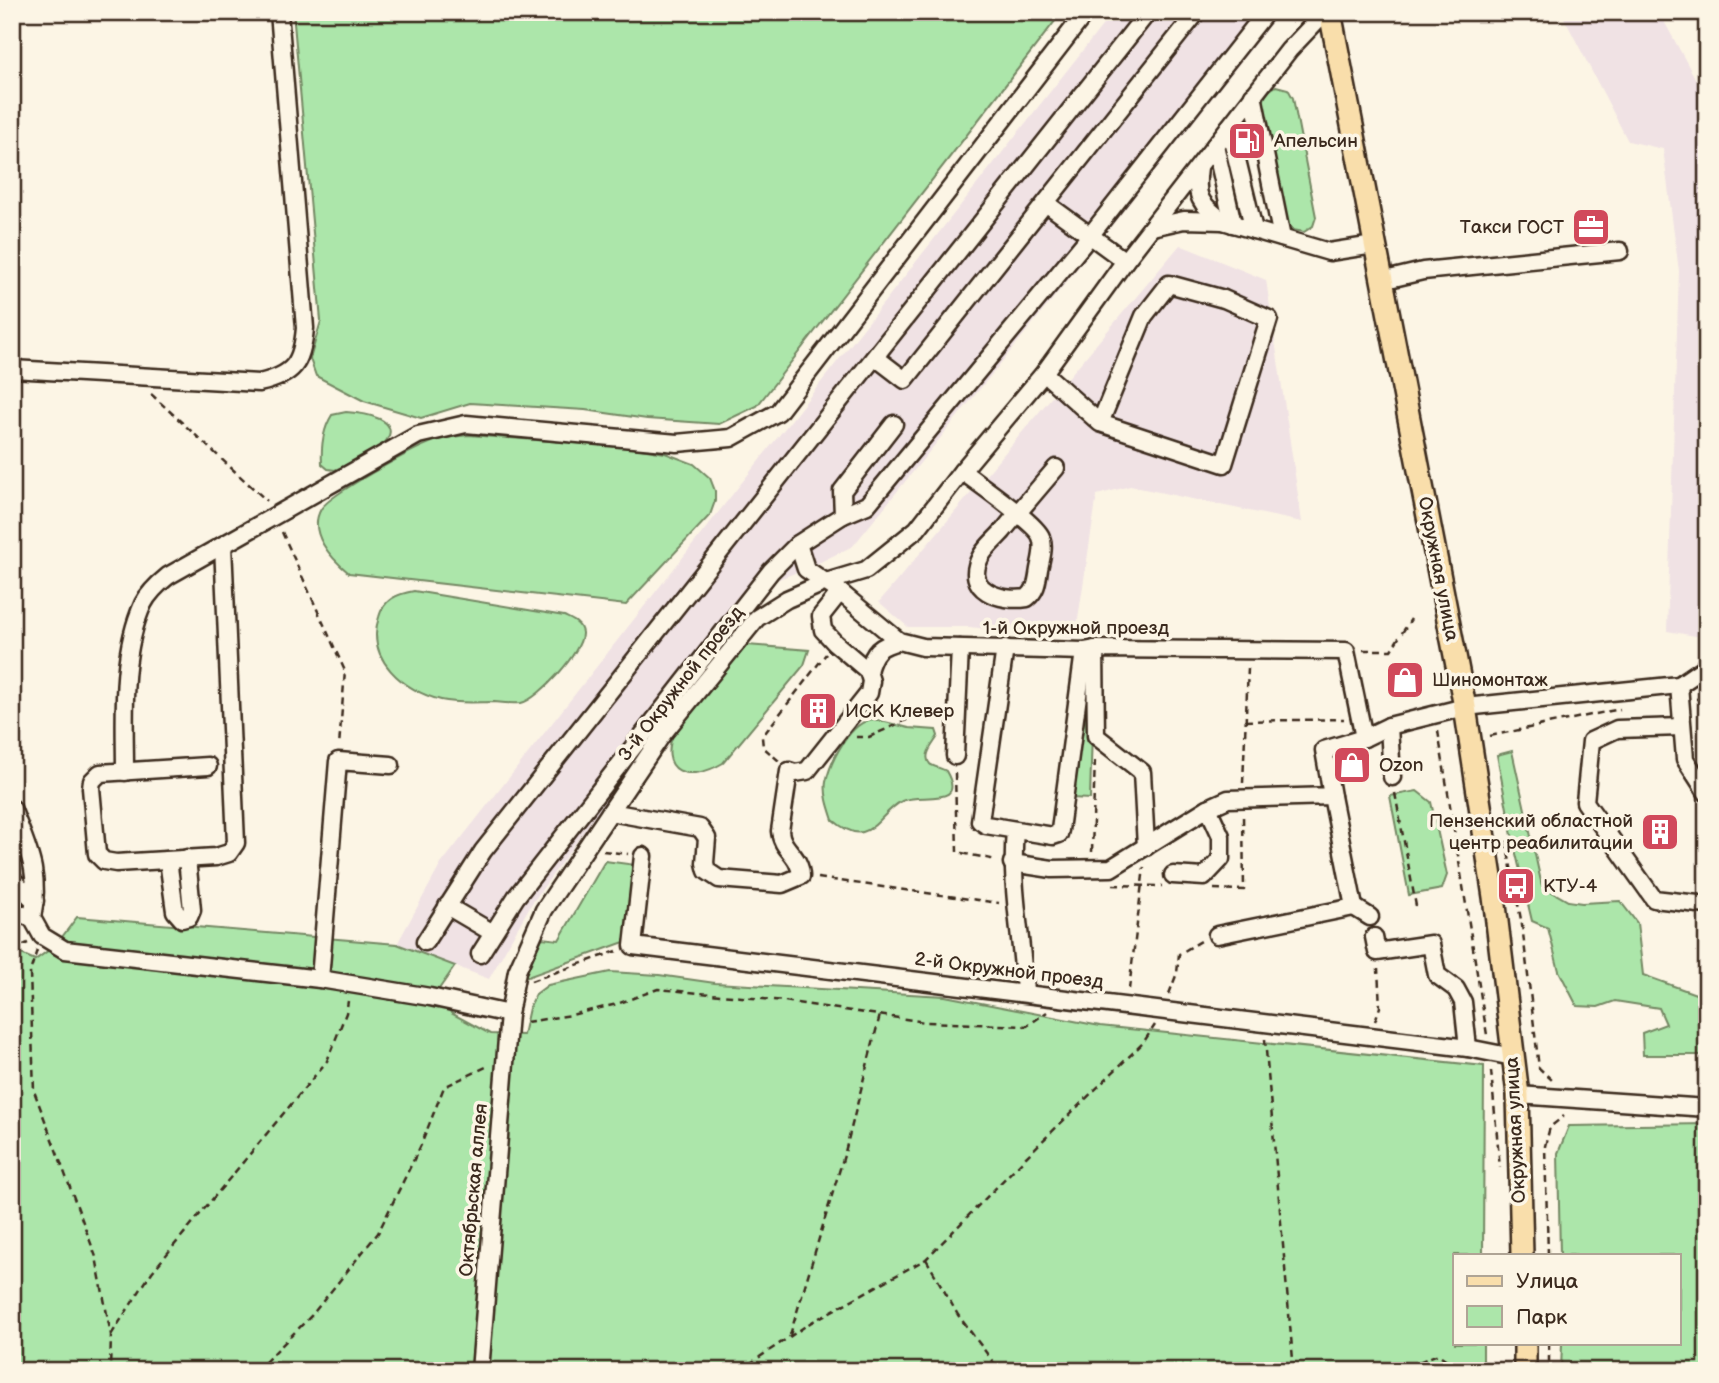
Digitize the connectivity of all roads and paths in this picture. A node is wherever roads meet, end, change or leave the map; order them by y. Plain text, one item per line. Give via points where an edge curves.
1 (279, 12) edge
2 (1086, 12) edge
3 (1148, 12) edge
4 (1197, 12) edge
5 (1266, 12) edge
6 (1327, 12) edge
7 (1253, 95) junction
8 (1229, 127) junction
9 (1215, 145) junction
10 (1200, 164) junction
11 (1046, 204) junction
12 (1228, 223) junction
13 (1152, 227) junction
14 (1254, 230) junction
15 (1089, 237) junction
16 (1282, 238) junction
17 (1374, 245) junction
18 (1620, 251) dead end
19 (1125, 261) junction
20 (1381, 281) junction
21 (875, 357) junction
22 (12, 369) edge
23 (1044, 373) junction
24 (131, 375) junction
25 (1100, 423) junction
26 (894, 424) dead end
27 (1056, 468) dead end
28 (962, 471) junction
29 (843, 514) junction
30 (1017, 514) junction
31 (274, 515) junction
32 (798, 544) junction
33 (223, 545) junction
34 (826, 582) junction
35 (840, 592) junction
36 (1411, 619) dead end
37 (899, 641) junction
38 (835, 643) junction
39 (960, 648) junction
40 (1005, 648) junction
41 (1090, 650) junction
42 (1248, 650) junction
43 (1346, 651) junction
44 (1707, 666) edge
45 (868, 671) junction
46 (1680, 692) junction
47 (1707, 698) edge
48 (1465, 707) junction
49 (1630, 707) dead end
50 (957, 716) junction
51 (1360, 719) junction
52 (1245, 721) junction
53 (1390, 726) junction
54 (1682, 727) junction
55 (1096, 736) junction
56 (1488, 736) dead end
57 (833, 738) junction
58 (1364, 738) junction
59 (955, 756) dead end
60 (338, 761) junction
61 (391, 765) dead end
62 (208, 766) dead end
63 (789, 771) junction
64 (125, 772) junction
65 (1392, 777) joint
66 (1707, 793) edge
67 (1332, 796) junction
68 (1242, 798) junction
69 (12, 808) edge
70 (1208, 808) junction
71 (610, 812) junction
72 (1015, 830) junction
73 (1506, 839) dead end
74 (1146, 847) junction
75 (643, 856) dead end
76 (187, 858) junction
77 (168, 860) junction
78 (1012, 863) junction
79 (1091, 868) junction
80 (1173, 875) dead end
81 (12, 879) edge
82 (35, 901) junction
83 (1707, 905) edge
84 (447, 906) junction
85 (1416, 906) dead end
86 (1354, 907) junction
87 (12, 911) edge
88 (1370, 917) dead end
89 (32, 918) junction
90 (493, 933) junction
91 (1217, 935) joint
92 (42, 936) junction
93 (425, 942) dead end
94 (1375, 944) joint
95 (634, 946) junction
96 (12, 950) edge
97 (480, 954) dead end
98 (320, 979) junction
99 (352, 984) junction
100 (514, 987) junction
101 (1025, 993) junction
102 (1066, 999) junction
103 (1127, 1006) junction
104 (1164, 1011) junction
105 (880, 1015) junction
106 (509, 1019) junction
107 (1264, 1023) junction
108 (1366, 1035) junction
109 (1468, 1048) junction
110 (507, 1057) junction
111 (1513, 1057) junction
112 (1562, 1086) dead end
113 (1518, 1095) junction
114 (1707, 1108) edge
115 (1565, 1115) dead end
116 (1522, 1254) edge
117 (1548, 1254) edge
118 (926, 1259) junction
119 (111, 1335) junction
120 (789, 1338) junction
121 (1525, 1344) edge
122 (1549, 1344) edge
123 (110, 1371) edge
124 (256, 1371) edge
125 (480, 1371) edge
126 (558, 1371) edge
127 (713, 1371) edge
128 (739, 1371) edge
129 (1000, 1371) edge
130 (1294, 1371) edge
131 (1397, 1371) edge
132 (1463, 1371) edge
133 (1525, 1371) edge
134 (1549, 1371) edge

1 - 24 street via 305,328 298,361 290,372 259,383
2 - 31 street via 778,412 731,438 677,443 466,424 418,435
3 - 21 street
4 - 11 street
5 - 15 street
6 - 7 street, 3-й Окружной проезд
6 - 17 main road, Окружная улица
7 - 8 street, 3-й Окружной проезд
7 - 16 street
8 - 9 street, 3-й Окружной проезд
8 - 14 street
9 - 10 street, 3-й Окружной проезд
9 - 12 street
10 - 12 street via 1197,187 1204,207
10 - 13 street, 3-й Окружной проезд
11 - 15 street
11 - 21 street via 905,380
12 - 13 street via 1184,220
12 - 14 street
13 - 19 street, 3-й Окружной проезд
14 - 16 street
15 - 19 street
15 - 29 street via 867,505
16 - 17 street via 1329,252
17 - 20 main road, Окружная улица
18 - 20 street via 1423,271
19 - 23 street, 3-й Окружной проезд
20 - 48 main road, Окружная улица
21 - 84 street via 483,851
22 - 24 street
23 - 25 street
23 - 28 street, 3-й Окружной проезд
24 - 31 path via 266,497
25 - 25 street via 1224,464 1269,319 1224,299 1170,284 1144,316
26 - 29 street via 842,491
27 - 30 street
28 - 30 street
28 - 34 street, 3-й Окружной проезд via 917,529 866,570
29 - 32 street
30 - 30 street via 1037,530 1043,543 1036,587 1019,600 988,594 977,577 981,556
31 - 33 street
31 - 60 path via 345,671
32 - 34 street, 1-й Окружной проезд via 806,569
32 - 90 street via 762,582 516,897
33 - 64 street via 168,576 144,603 131,647 126,688
33 - 76 street via 237,836 229,853
34 - 35 street, 1-й Окружной проезд
34 - 71 street, 3-й Окружной проезд via 757,618 662,735
35 - 37 street, 1-й Окружной проезд
35 - 38 street via 821,616 823,630
36 - 43 path via 1391,650
37 - 39 street, 1-й Окружной проезд
37 - 45 street via 873,654
38 - 45 street
38 - 63 path via 762,737 763,747
39 - 40 street, 1-й Окружной проезд
39 - 50 street
40 - 41 street, 1-й Окружной проезд
40 - 72 street via 980,821
41 - 42 street, 1-й Окружной проезд
41 - 55 street
41 - 72 street via 1059,834
42 - 43 street, 1-й Окружной проезд
42 - 52 path
43 - 51 street
44 - 46 street
45 - 57 street via 869,693
46 - 47 path
46 - 48 street
46 - 54 street
48 - 53 street
48 - 111 main road, Окружная улица
49 - 56 path
50 - 57 path via 915,716 869,737
50 - 59 street
51 - 52 path
51 - 58 street
52 - 68 path
53 - 58 street
53 - 65 street
54 - 66 street via 1685,759
54 - 83 street via 1617,729 1591,741 1585,802 1654,899
55 - 74 street via 1142,772
55 - 79 path
57 - 63 street via 807,771
58 - 67 street via 1324,750
60 - 61 street
60 - 98 street
62 - 64 street
63 - 71 street via 780,831 785,847 797,858 801,876 782,884 712,876 705,863 707,838 700,828
64 - 77 street via 100,773 92,781 97,854 109,863
65 - 85 path
67 - 68 street
67 - 86 street
68 - 70 street
69 - 82 street via 34,866
70 - 74 street
70 - 80 street via 1221,835 1221,859 1204,877
71 - 100 street, 3-й Окружной проезд via 544,910
72 - 78 street
73 - 112 path via 1522,925 1539,1068
74 - 79 street via 1111,868
74 - 103 path
75 - 95 street
76 - 77 street
76 - 77 street via 192,910 183,919 175,911
78 - 79 street
78 - 101 street
81 - 82 street
82 - 89 street
84 - 90 street
84 - 93 street
86 - 88 street
86 - 91 street
87 - 89 street
89 - 92 street
90 - 97 street
91 - 104 path via 1179,954
92 - 96 path
92 - 98 street via 65,950
92 - 119 path via 30,972 34,1091 96,1256
94 - 108 path via 1380,1007
94 - 109 street via 1431,944 1437,975 1456,989 1463,1002
95 - 100 path
95 - 101 street, 2-й Окружной проезд
98 - 99 street
99 - 106 street via 430,997
99 - 119 path via 327,1061 152,1272
100 - 106 street, 3-й Окружной проезд
101 - 102 street, 2-й Окружной проезд
102 - 103 street, 2-й Окружной проезд
102 - 105 path via 1027,1026 925,1022
103 - 104 street, 2-й Окружной проезд
104 - 107 street, 2-й Окружной проезд
104 - 118 path via 1143,1043
105 - 106 path via 659,989 572,1015
105 - 120 path
106 - 110 street, Октябрьская аллея
107 - 108 street, 2-й Окружной проезд
107 - 130 path
108 - 109 street, 2-й Окружной проезд
109 - 111 street, 2-й Окружной проезд
110 - 124 path via 444,1087 378,1233 311,1316
110 - 125 street, Октябрьская аллея
111 - 113 main road, Окружная улица
113 - 114 street
113 - 116 main road, Окружная улица
115 - 117 path via 1550,1128 1545,1146
118 - 120 path
118 - 129 path via 958,1315
119 - 123 path
120 - 128 path
121 - 133 main road
122 - 134 path
126 - 127 path via 650,1365
131 - 132 path via 1438,1354

